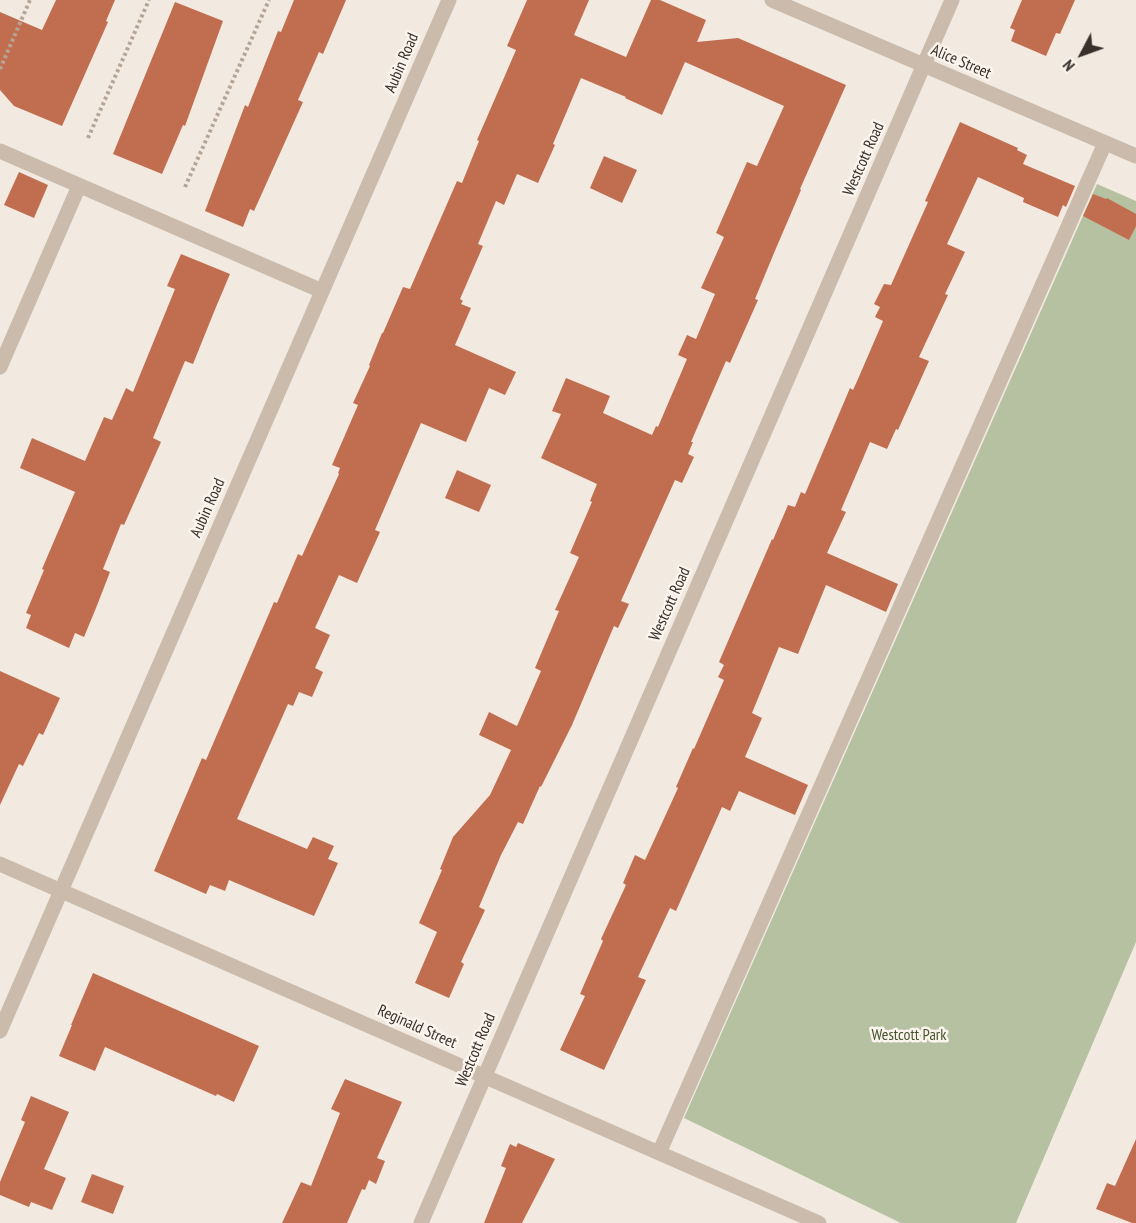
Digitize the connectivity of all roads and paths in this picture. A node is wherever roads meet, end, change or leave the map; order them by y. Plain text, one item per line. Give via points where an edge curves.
1 (30, 0) edge
2 (149, 0) edge
3 (268, 0) edge
4 (449, 0) edge
5 (772, 0) edge
6 (952, 0) edge
7 (924, 66) junction
8 (0, 69) edge
9 (88, 138) dead end
10 (1105, 143) junction
11 (0, 151) edge
12 (1136, 156) edge
13 (79, 186) junction
14 (185, 187) dead end
15 (322, 291) junction
16 (0, 367) edge
17 (0, 864) edge
18 (61, 891) junction
19 (0, 1031) edge
20 (485, 1076) junction
21 (659, 1153) junction
22 (421, 1223) edge
23 (819, 1223) edge

1 - 8 path
2 - 9 path
3 - 14 path
4 - 15 street, Aubin Road
5 - 7 street, Alice Street
6 - 7 street, Westcott Road
7 - 10 street, Alice Street
7 - 20 street, Westcott Road
10 - 12 street, Alice Street
10 - 21 street
11 - 13 street
13 - 15 street
13 - 16 street
15 - 18 street, Aubin Road
17 - 18 street, Reginald Street
18 - 19 street, Aubin Road
18 - 20 street, Reginald Street
20 - 21 street, Reginald Street
20 - 22 street, Westcott Road
21 - 23 street, Reginald Street

